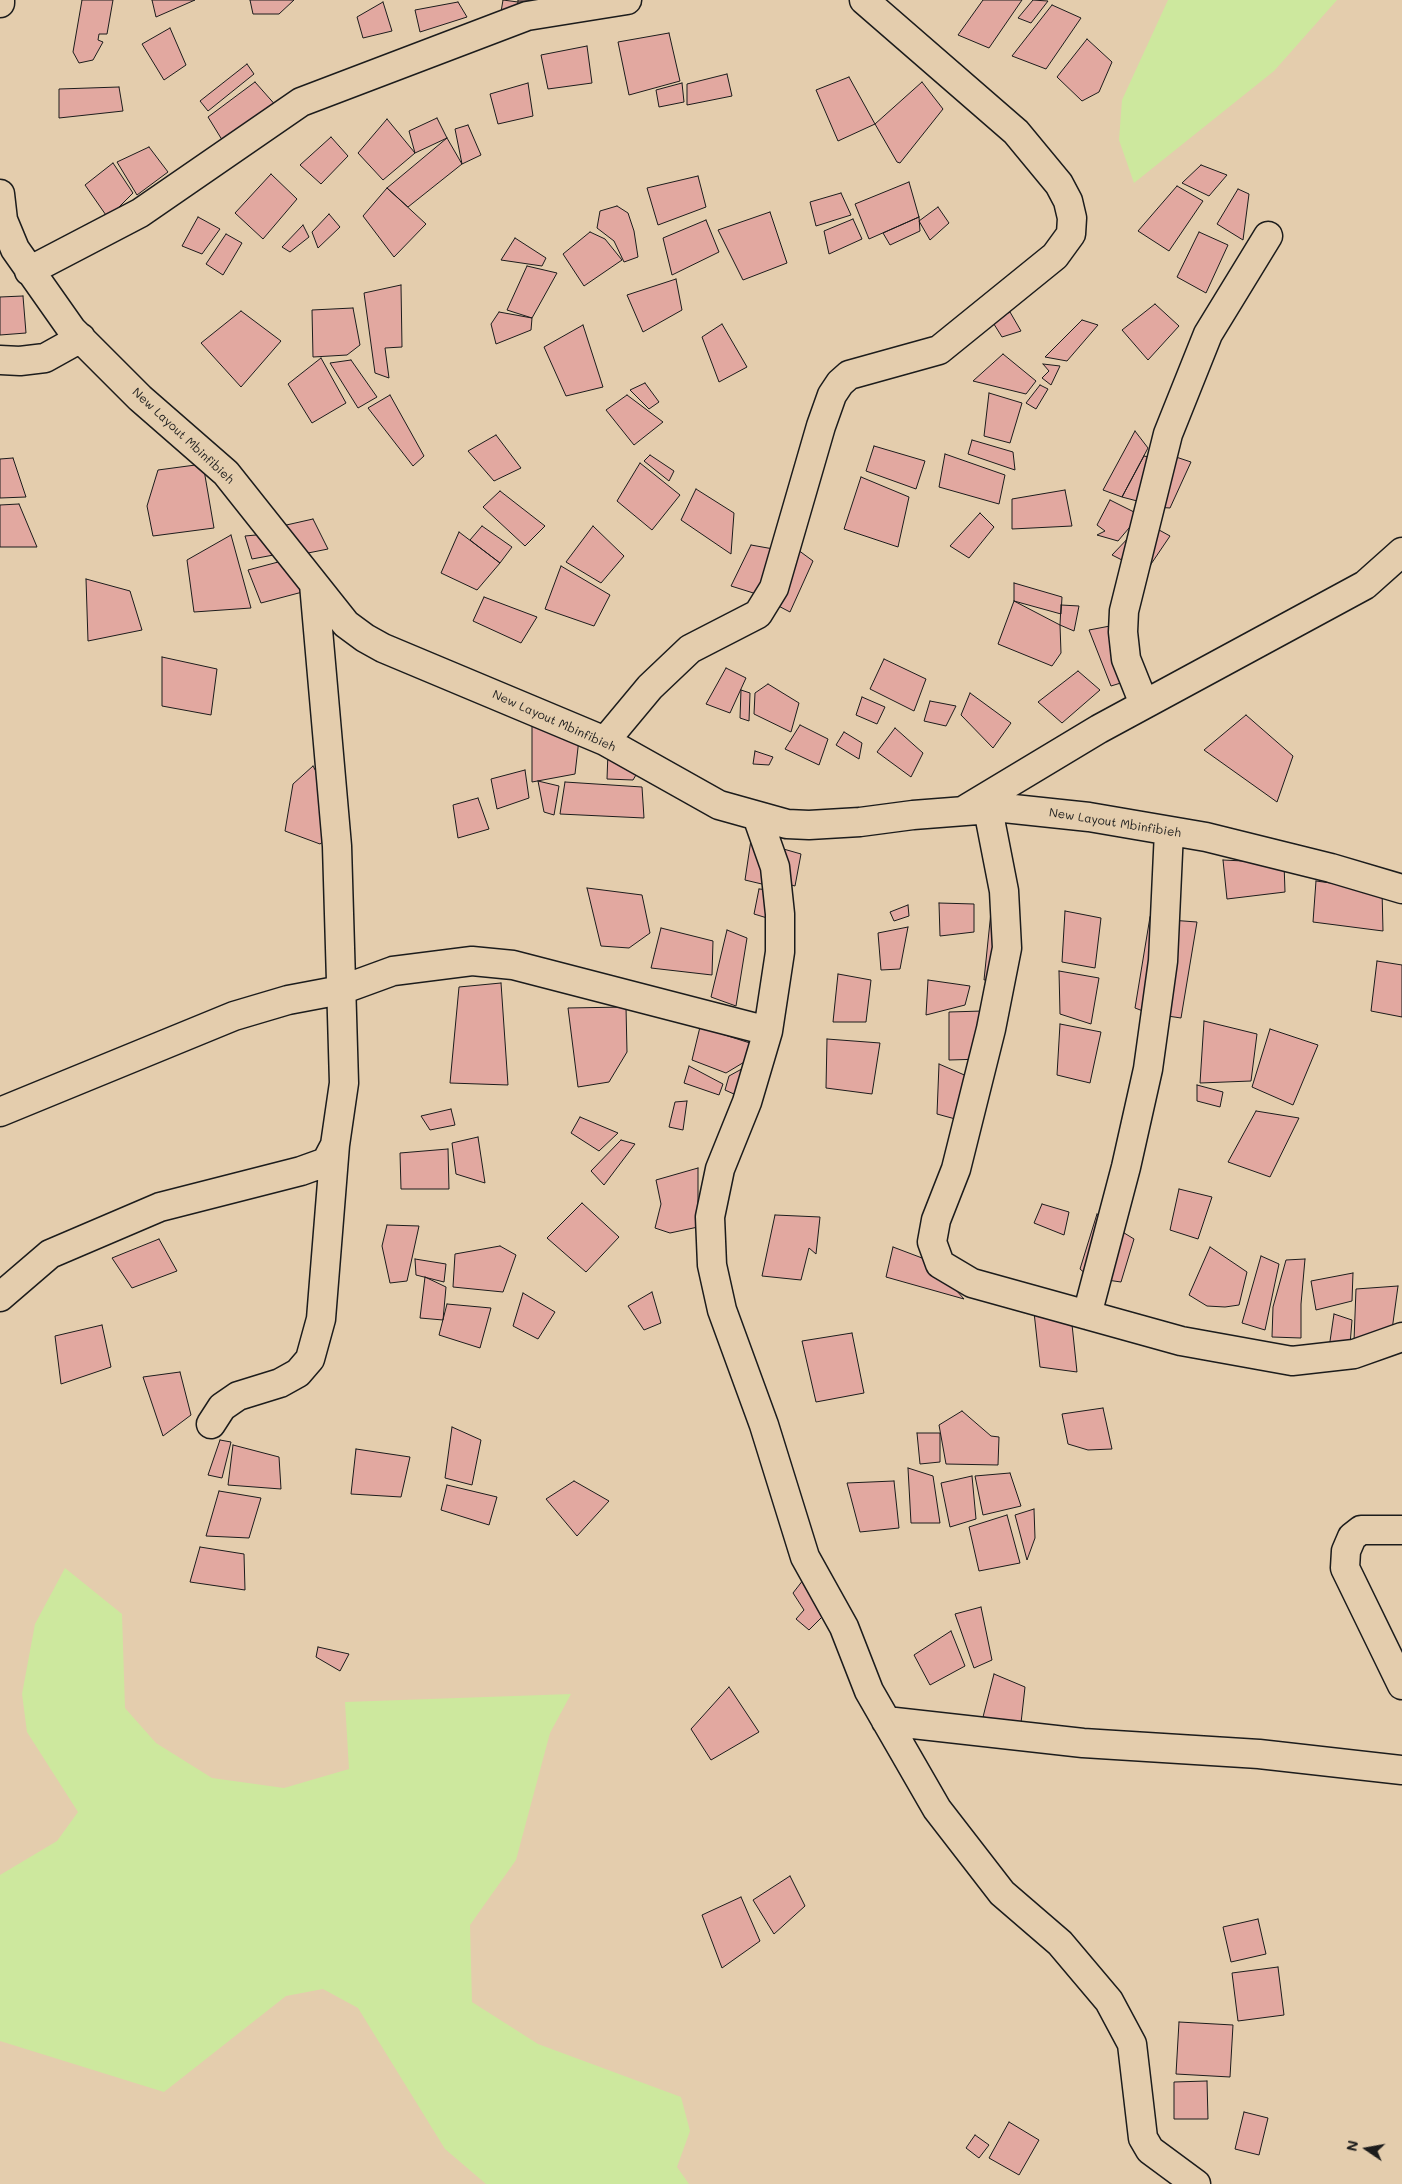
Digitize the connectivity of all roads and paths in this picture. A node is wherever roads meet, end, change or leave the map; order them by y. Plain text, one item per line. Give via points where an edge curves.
1 (627, 0) edge
2 (864, 0) edge
3 (0, 194) edge
4 (1268, 236) dead end
5 (29, 271) junction
6 (81, 338) junction
7 (0, 360) edge
8 (1402, 552) edge
9 (314, 584) junction
10 (1144, 704) junction
11 (604, 741) junction
12 (975, 810) junction
13 (757, 816) junction
14 (1169, 831) junction
15 (1402, 889) edge
16 (342, 990) junction
17 (768, 1031) junction
18 (0, 1112) edge
19 (335, 1145) junction
20 (0, 1297) edge
21 (1086, 1315) junction
22 (1402, 1338) edge
23 (212, 1424) dead end
24 (1402, 1530) edge
25 (1402, 1685) edge
26 (886, 1721) junction
27 (1402, 1770) edge
28 (1196, 2184) edge

1 - 5 street via 527,16 301,102 140,213
2 - 11 street via 1016,132 1059,184 1068,201 1071,234 1055,256 939,350 849,375 840,383 821,426 774,588 758,614 690,649 650,687
3 - 5 street, New Layout Mbinfibieh via 3,220
4 - 10 street via 1208,334 1168,434 1124,618 1126,659
5 - 6 street, New Layout Mbinfibieh
6 - 7 street via 45,358
6 - 9 street, New Layout Mbinfibieh via 140,398 226,473
8 - 10 street via 1358,589
9 - 11 street, New Layout Mbinfibieh via 346,624 377,644
9 - 16 street via 337,846
10 - 12 street
11 - 13 street, New Layout Mbinfibieh via 719,805
12 - 13 street, New Layout Mbinfibieh via 809,825 787,824
12 - 14 street, New Layout Mbinfibieh via 1004,808 1089,816
12 - 21 street via 1004,891 1007,948 991,1029 958,1160 936,1220 932,1242 940,1264 972,1283
13 - 17 street via 775,867 780,914 780,952
14 - 15 street, New Layout Mbinfibieh via 1331,868
14 - 21 street via 1163,961 1148,1069 1126,1167
16 - 17 street via 393,971 472,961 513,964
16 - 18 street via 288,1000 234,1016
16 - 19 street via 344,1083
17 - 26 street via 747,1102 720,1169 710,1217 712,1265 722,1310 764,1425 805,1557 844,1627 869,1691
19 - 20 street via 326,1162 160,1207 50,1254
19 - 23 street via 321,1319 310,1359 298,1373 280,1383 238,1396 222,1407
21 - 22 street via 1180,1341 1292,1361 1354,1354
24 - 25 street via 1361,1530 1352,1538 1346,1551 1345,1568
26 - 27 street via 1083,1743 1259,1754
26 - 28 street via 937,1809 1002,1893 1060,1943 1109,2001 1132,2044 1143,2138 1150,2150

